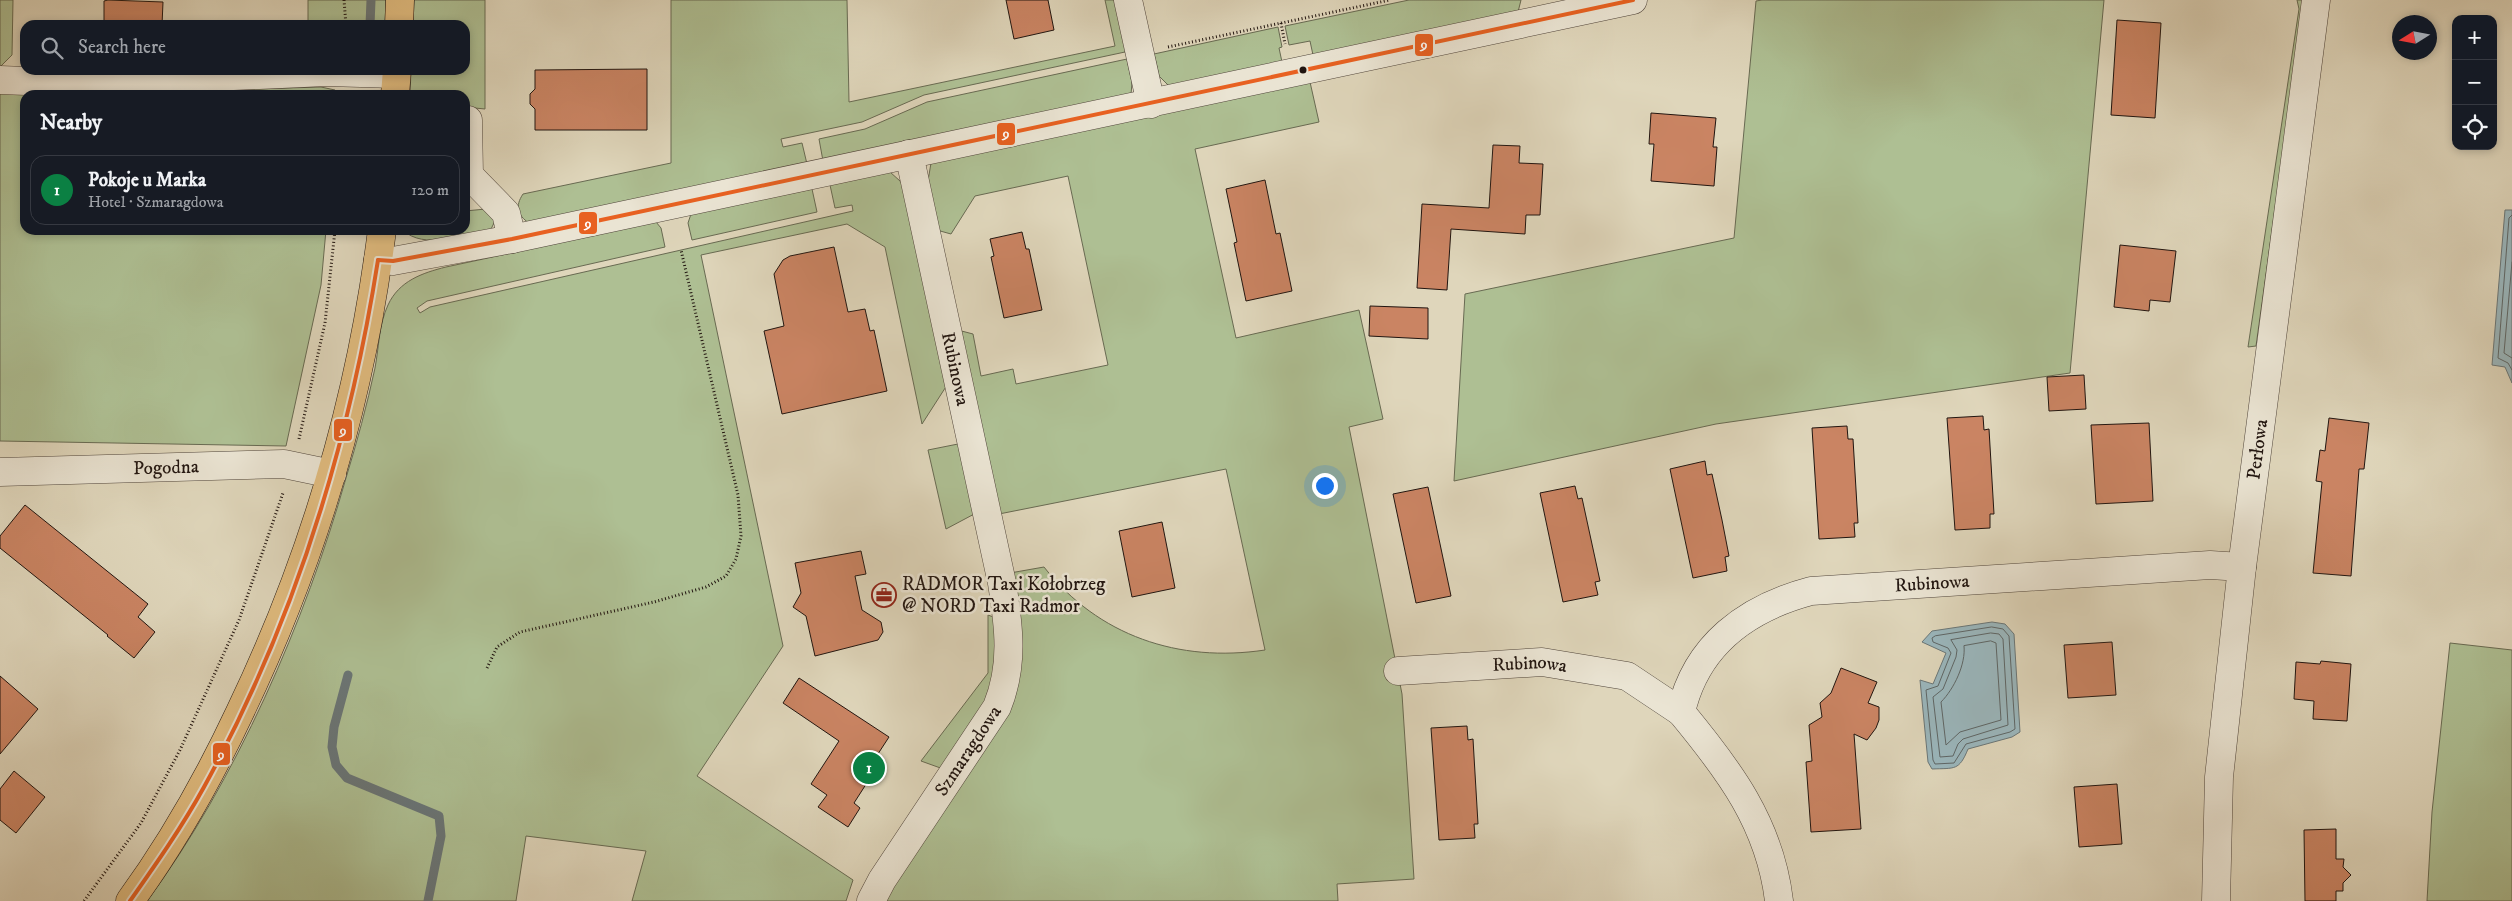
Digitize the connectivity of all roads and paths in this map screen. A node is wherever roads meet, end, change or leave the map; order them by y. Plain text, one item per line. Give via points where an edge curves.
1 (344, 0) edge
2 (400, 0) edge
3 (1128, 0) edge
4 (1390, 0) edge
5 (1633, 0) edge
6 (2316, 0) edge
7 (1537, 10) edge
8 (346, 20) edge
9 (399, 20) edge
10 (1281, 23) junction
11 (1285, 44) dead end
12 (1162, 48) dead end
13 (252, 75) edge
14 (352, 75) edge
15 (0, 80) edge
16 (396, 80) edge
17 (1151, 104) junction
18 (909, 154) junction
19 (470, 176) edge
20 (334, 235) edge
21 (381, 235) edge
22 (512, 239) junction
23 (681, 250) dead end
24 (378, 260) junction
25 (293, 465) junction
26 (0, 472) edge
27 (332, 474) junction
28 (2242, 567) junction
29 (1002, 583) joint
30 (486, 668) dead end
31 (1398, 670) dead end
32 (1681, 712) junction
33 (84, 901) edge
34 (130, 901) edge
35 (871, 901) edge
36 (1779, 901) edge
37 (2216, 901) edge

1 - 8 path
2 - 9 main road
3 - 17 street
4 - 10 path
5 - 7 street
6 - 28 street, Perłowa
7 - 17 street
10 - 11 path
10 - 12 path
13 - 15 street via 78,82
14 - 16 street
17 - 18 street
18 - 22 street
18 - 29 street, Rubinowa
19 - 22 street via 506,213
20 - 25 path via 325,323
21 - 24 main road
22 - 24 street via 393,261
23 - 30 path via 738,495 741,536 736,559 726,576 706,587 520,632 497,647
24 - 27 main road via 360,365
25 - 26 street, Pogodna
25 - 27 street, Pogodna
25 - 33 path via 240,620 180,750 141,823
27 - 34 main road via 302,566 246,701 187,814
28 - 32 street, Rubinowa via 2210,565 1811,591 1762,608 1713,646 1686,688
28 - 37 street, Perłowa via 2219,777
29 - 35 street, Szmaragdowa via 1010,648 1005,689 998,707
31 - 32 street, Rubinowa via 1542,662 1627,676
32 - 36 street, Rubinowa via 1718,756 1744,796 1767,842

